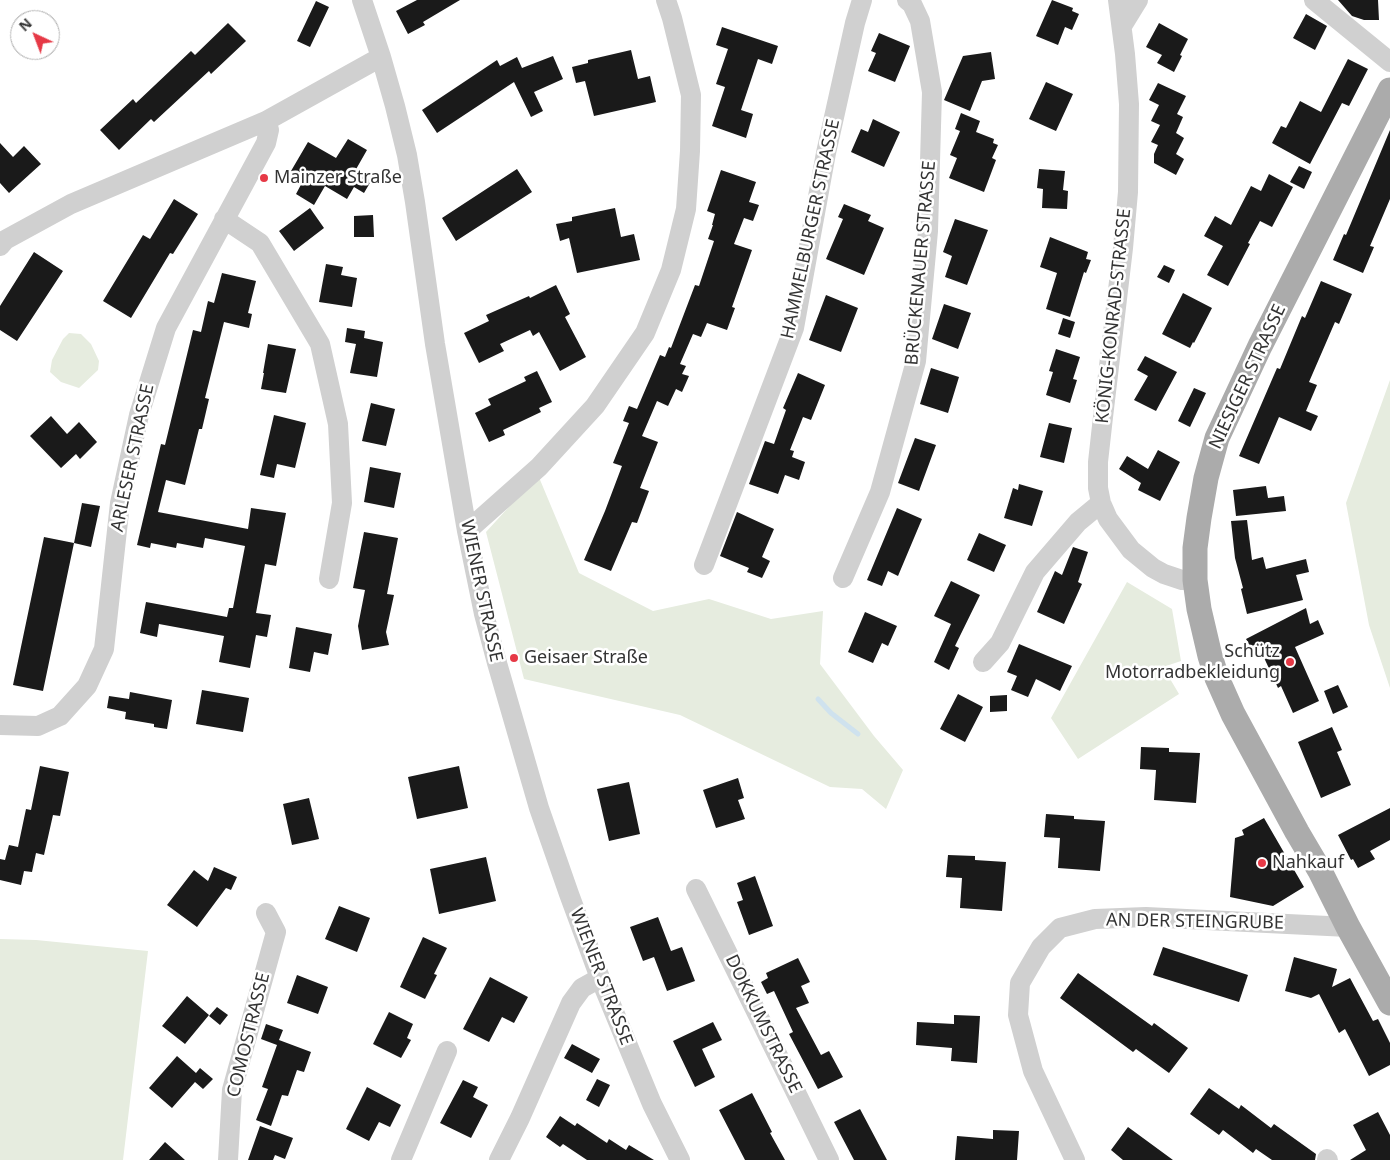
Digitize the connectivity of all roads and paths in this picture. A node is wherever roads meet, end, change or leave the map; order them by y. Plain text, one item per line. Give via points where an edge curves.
1 (362, 0) edge
2 (666, 0) edge
3 (862, 0) edge
4 (907, 0) edge
5 (1118, 0) edge
6 (1138, 0) edge
7 (1314, 0) edge
8 (1122, 26) junction
9 (381, 57) junction
10 (1390, 62) edge
11 (1390, 90) edge
12 (266, 121) junction
13 (224, 219) junction
14 (0, 246) edge
15 (1101, 504) junction
16 (467, 531) junction
17 (704, 565) dead end
18 (843, 578) dead end
19 (329, 579) dead end
20 (1195, 580) junction
21 (983, 662) dead end
22 (0, 725) edge
23 (696, 889) dead end
24 (266, 913) dead end
25 (1348, 927) junction
26 (600, 978) junction
27 (1390, 1003) edge
28 (447, 1051) dead end
29 (228, 1160) edge
30 (401, 1160) edge
31 (499, 1160) edge
32 (680, 1160) edge
33 (830, 1160) edge
34 (1075, 1160) edge

1 - 9 street, WIENER STRASSE
2 - 16 street via 690,95 686,209 671,270 645,333 595,406 539,467
3 - 17 street, HAMMELBURGER STRASSE via 826,153 794,328
4 - 18 street, BRÜCKENAUER STRASSE via 920,21 932,92 928,230 916,361 880,492
5 - 8 street, KÖNIG-KONRAD-STRASSE
6 - 8 street
7 - 10 street
8 - 15 street, KÖNIG-KONRAD-STRASSE via 1129,104 1128,192 1098,462
9 - 12 street
9 - 16 street, WIENER STRASSE via 407,156
11 - 20 main road, NIESIGER STRASSE via 1217,438 1199,518
12 - 13 street, ARLESER STRASSE via 270,130 266,143
12 - 14 street via 70,204 5,240
13 - 19 street via 260,243 320,344 338,424 342,503
13 - 22 street, ARLESER STRASSE via 166,328 139,414 120,503 104,649 87,686 60,716 38,726
15 - 20 street, KÖNIG-KONRAD-STRASSE via 1131,550 1153,568 1182,580
15 - 21 street via 1078,522 1035,572 1000,643
16 - 26 street, WIENER STRASSE via 484,614 540,808
20 - 25 main road, NIESIGER STRASSE via 1210,656 1233,714
23 - 33 street, DOKKUMSTRASSE
24 - 29 street, COMOSTRASSE via 276,932 232,1090
25 - 27 main road, NIESIGER STRASSE
25 - 34 street, AN DER STEINGRUBE via 1146,917 1095,919 1060,928 1042,947 1020,983 1018,1014 1033,1071
26 - 31 street via 582,988 571,1003
26 - 32 street, WIENER STRASSE via 652,1104
28 - 30 street

